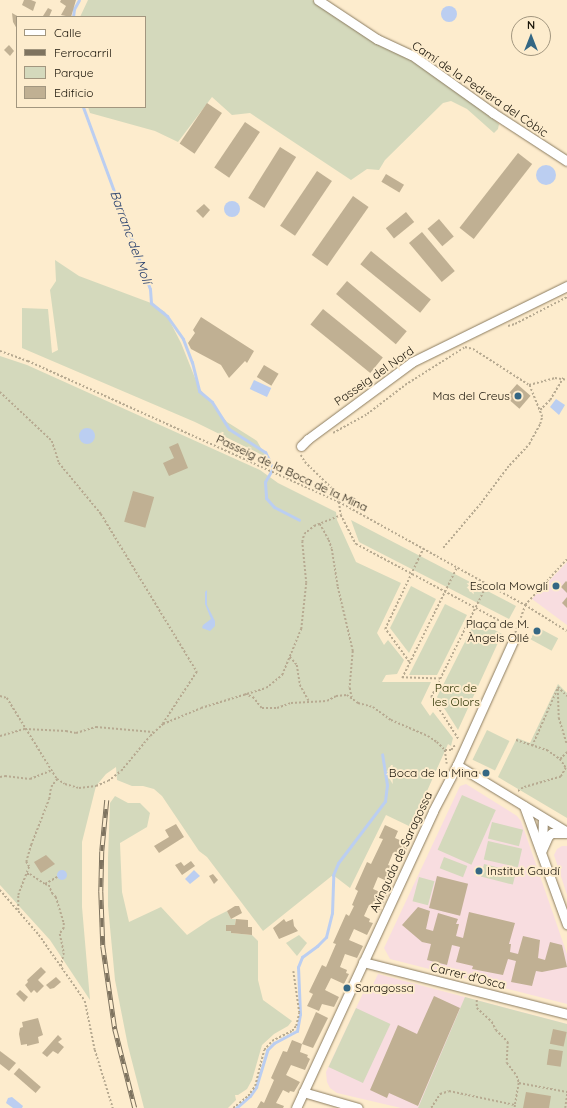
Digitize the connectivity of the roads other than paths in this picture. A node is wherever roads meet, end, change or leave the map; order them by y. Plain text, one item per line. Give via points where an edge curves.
1 (318, 0) edge
2 (567, 161) edge
3 (567, 286) edge
4 (301, 446) road end
5 (513, 641) road end
6 (457, 765) junction
7 (524, 806) junction
8 (544, 818) junction
9 (534, 833) junction
10 (567, 833) edge
11 (541, 852) junction
12 (567, 924) edge
13 (363, 962) junction
14 (567, 1014) edge
15 (303, 1092) junction
16 (296, 1108) edge
17 (358, 1108) edge

1 - 2 street, Camí de la Pedrera del Còbic via 377,38 412,55 493,113
3 - 4 street, Passeig del Nord via 412,362
5 - 6 street, Avinguda de Saragossa
6 - 7 street
6 - 13 street, Avinguda de Saragossa
7 - 8 street
7 - 9 street
8 - 9 street via 536,821
8 - 10 street
8 - 11 street
9 - 11 street
10 - 11 street via 552,833
11 - 12 street
13 - 14 street, Carrer d'Osca
13 - 15 street, Avinguda de Saragossa
15 - 16 street, Avinguda de Saragossa
15 - 17 street

